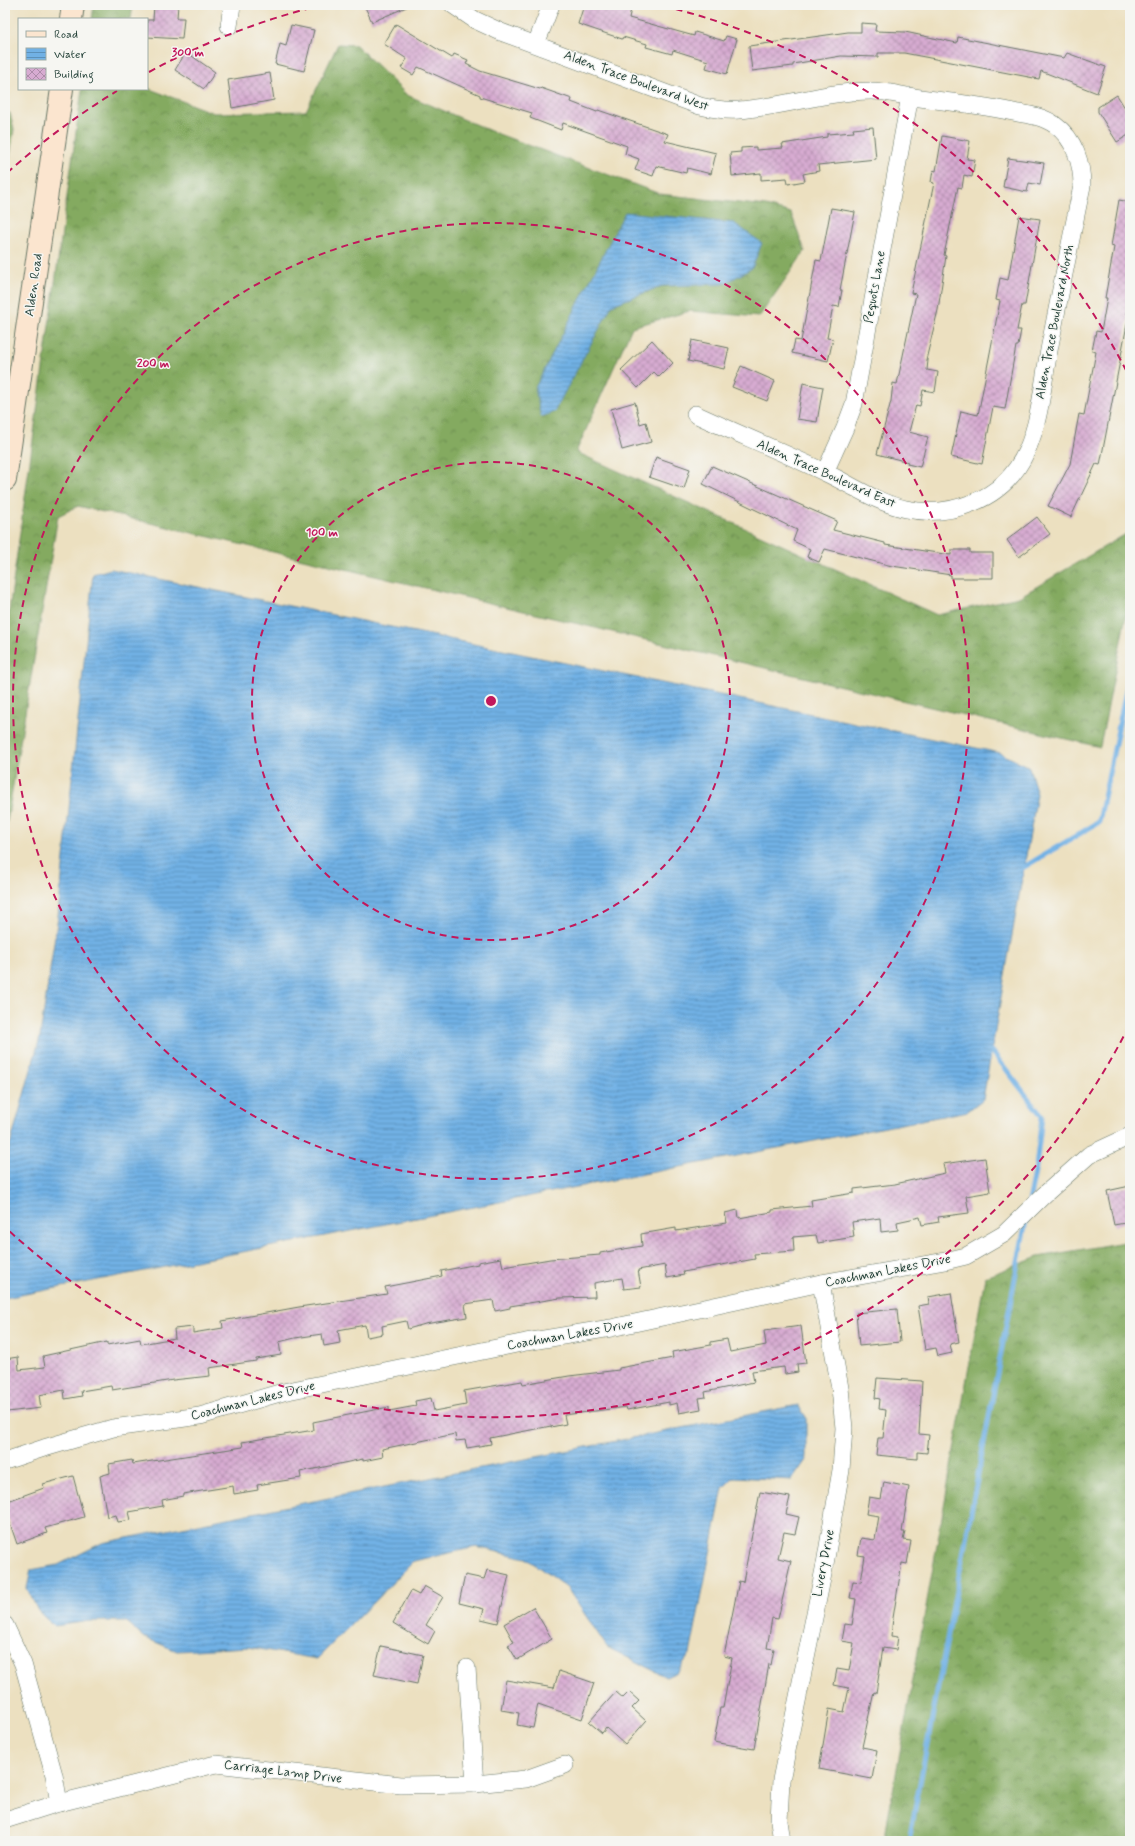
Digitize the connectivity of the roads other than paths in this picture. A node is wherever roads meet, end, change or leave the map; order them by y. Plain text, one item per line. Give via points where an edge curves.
1 (73, 5) edge
2 (232, 5) edge
3 (453, 5) edge
4 (551, 5) edge
5 (71, 18) edge
6 (229, 26) dead end
7 (536, 44) junction
8 (62, 90) edge
9 (910, 96) junction
10 (1062, 131) joint
11 (695, 414) dead end
12 (824, 472) junction
13 (5, 480) edge
14 (983, 499) joint
15 (1130, 1136) edge
16 (821, 1284) junction
17 (5, 1462) edge
18 (5, 1625) edge
19 (467, 1668) dead end
20 (565, 1765) dead end
21 (475, 1784) junction
22 (59, 1803) junction
23 (5, 1820) edge
24 (782, 1841) edge

1 - 5 street
2 - 6 street
3 - 7 street, Alden Trace Boulevard West via 494,29
4 - 7 street
7 - 9 street, Alden Trace Boulevard West via 700,106 719,110 739,110 832,94 871,91
8 - 13 street, Alden Road
9 - 10 street, Alden Trace Boulevard West via 998,108 1041,118
9 - 12 street, Pequots Lane via 854,404 846,428
10 - 14 street, Alden Trace Boulevard North via 1078,155 1082,186 1035,430 1019,466 993,493
11 - 12 street, Alden Trace Boulevard East
12 - 14 street, Alden Trace Boulevard East via 880,500 906,509 949,511
15 - 16 street, Coachman Lakes Drive via 1089,1154 1004,1234 975,1252 945,1261
16 - 17 street, Coachman Lakes Drive via 283,1392 200,1416 113,1428
16 - 24 street, Livery Drive via 840,1388 844,1428 841,1470 825,1564 781,1780 779,1822
18 - 22 street via 23,1664 54,1775
19 - 21 street
20 - 21 street, Carriage Lamp Drive via 526,1779
21 - 22 street, Carriage Lamp Drive via 401,1785 216,1764
22 - 23 street, Carriage Lamp Drive

